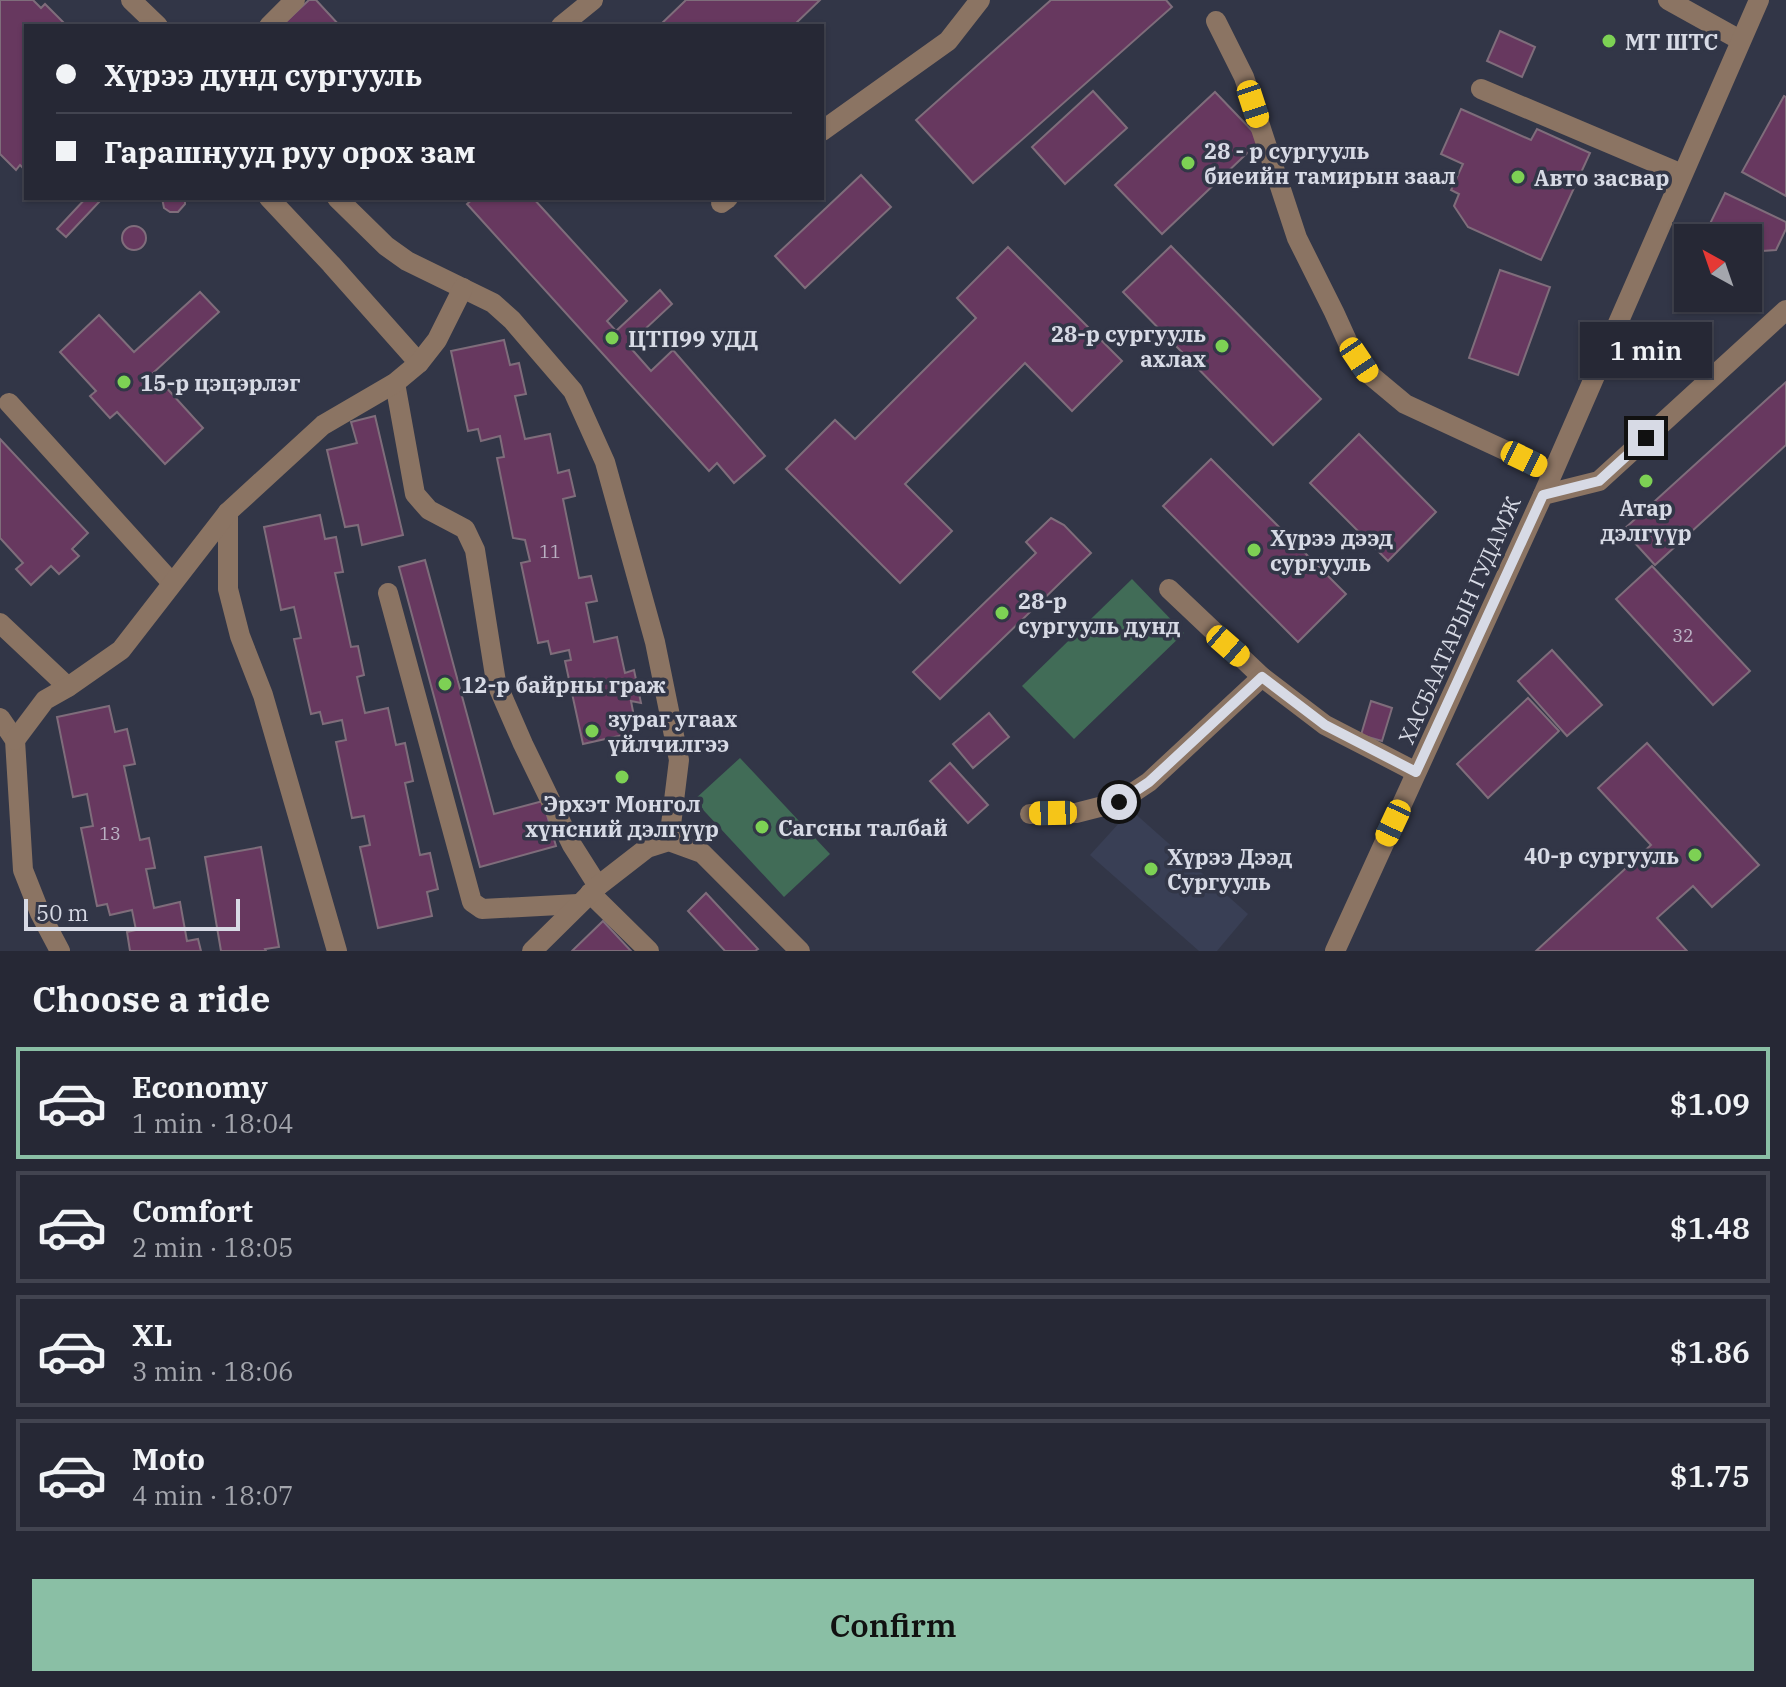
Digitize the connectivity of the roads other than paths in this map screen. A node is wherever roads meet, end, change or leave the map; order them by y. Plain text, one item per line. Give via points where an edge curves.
1 (131, 0) edge
2 (295, 0) edge
3 (593, 0) edge
4 (980, 0) edge
5 (1668, 0) edge
6 (1759, 3) edge
7 (1216, 21) dead end
8 (156, 24) edge
9 (271, 24) edge
10 (563, 24) edge
11 (1740, 40) junction
12 (1481, 89) dead end
13 (824, 130) edge
14 (1682, 174) junction
15 (271, 200) edge
16 (339, 200) edge
17 (463, 288) junction
18 (1786, 310) edge
19 (419, 363) junction
20 (395, 383) junction
21 (9, 403) dead end
22 (1552, 472) junction
23 (1543, 495) junction
24 (228, 512) junction
25 (172, 583) junction
26 (1169, 589) dead end
27 (388, 593) dead end
28 (0, 623) edge
29 (1262, 677) junction
30 (68, 687) junction
31 (0, 718) edge
32 (15, 740) junction
33 (1416, 772) junction
34 (1030, 814) dead end
35 (669, 841) junction
36 (589, 894) junction
37 (60, 951) edge
38 (337, 951) edge
39 (532, 951) edge
40 (649, 951) edge
41 (800, 951) edge
42 (1335, 951) edge

1 - 8 street
2 - 9 street
3 - 10 street
4 - 13 street via 948,41
5 - 11 street
6 - 11 street, ХАСБААТАРЫН ГУДАМЖ
7 - 22 street via 1244,77 1297,238 1349,345 1369,374 1405,404
11 - 14 street, ХАСБААТАРЫН ГУДАМЖ
12 - 14 street
14 - 22 street, ХАСБААТАРЫН ГУДАМЖ
15 - 19 street
16 - 17 street via 407,261
17 - 19 street
17 - 35 street via 512,320 573,391 605,462 655,642 679,760
18 - 23 street via 1599,481
19 - 20 street
20 - 24 street via 323,425
20 - 36 street via 415,494 429,510 465,529 475,550 496,682 572,845
21 - 25 street
22 - 23 street, ХАСБААТАРЫН ГУДАМЖ
23 - 33 street, ХАСБААТАРЫН ГУДАМЖ
24 - 25 street
24 - 38 street via 228,589
25 - 30 street via 121,650
26 - 29 street
27 - 36 street via 472,902 482,909
28 - 30 street
29 - 33 street via 1325,725
29 - 34 street via 1149,782 1119,802 1076,813
30 - 32 street via 45,700
31 - 32 street
32 - 37 street via 23,870
33 - 42 street, ХАСБААТАРЫН ГУДАМЖ
35 - 36 street via 647,848
35 - 41 street via 702,853
36 - 39 street
36 - 40 street

